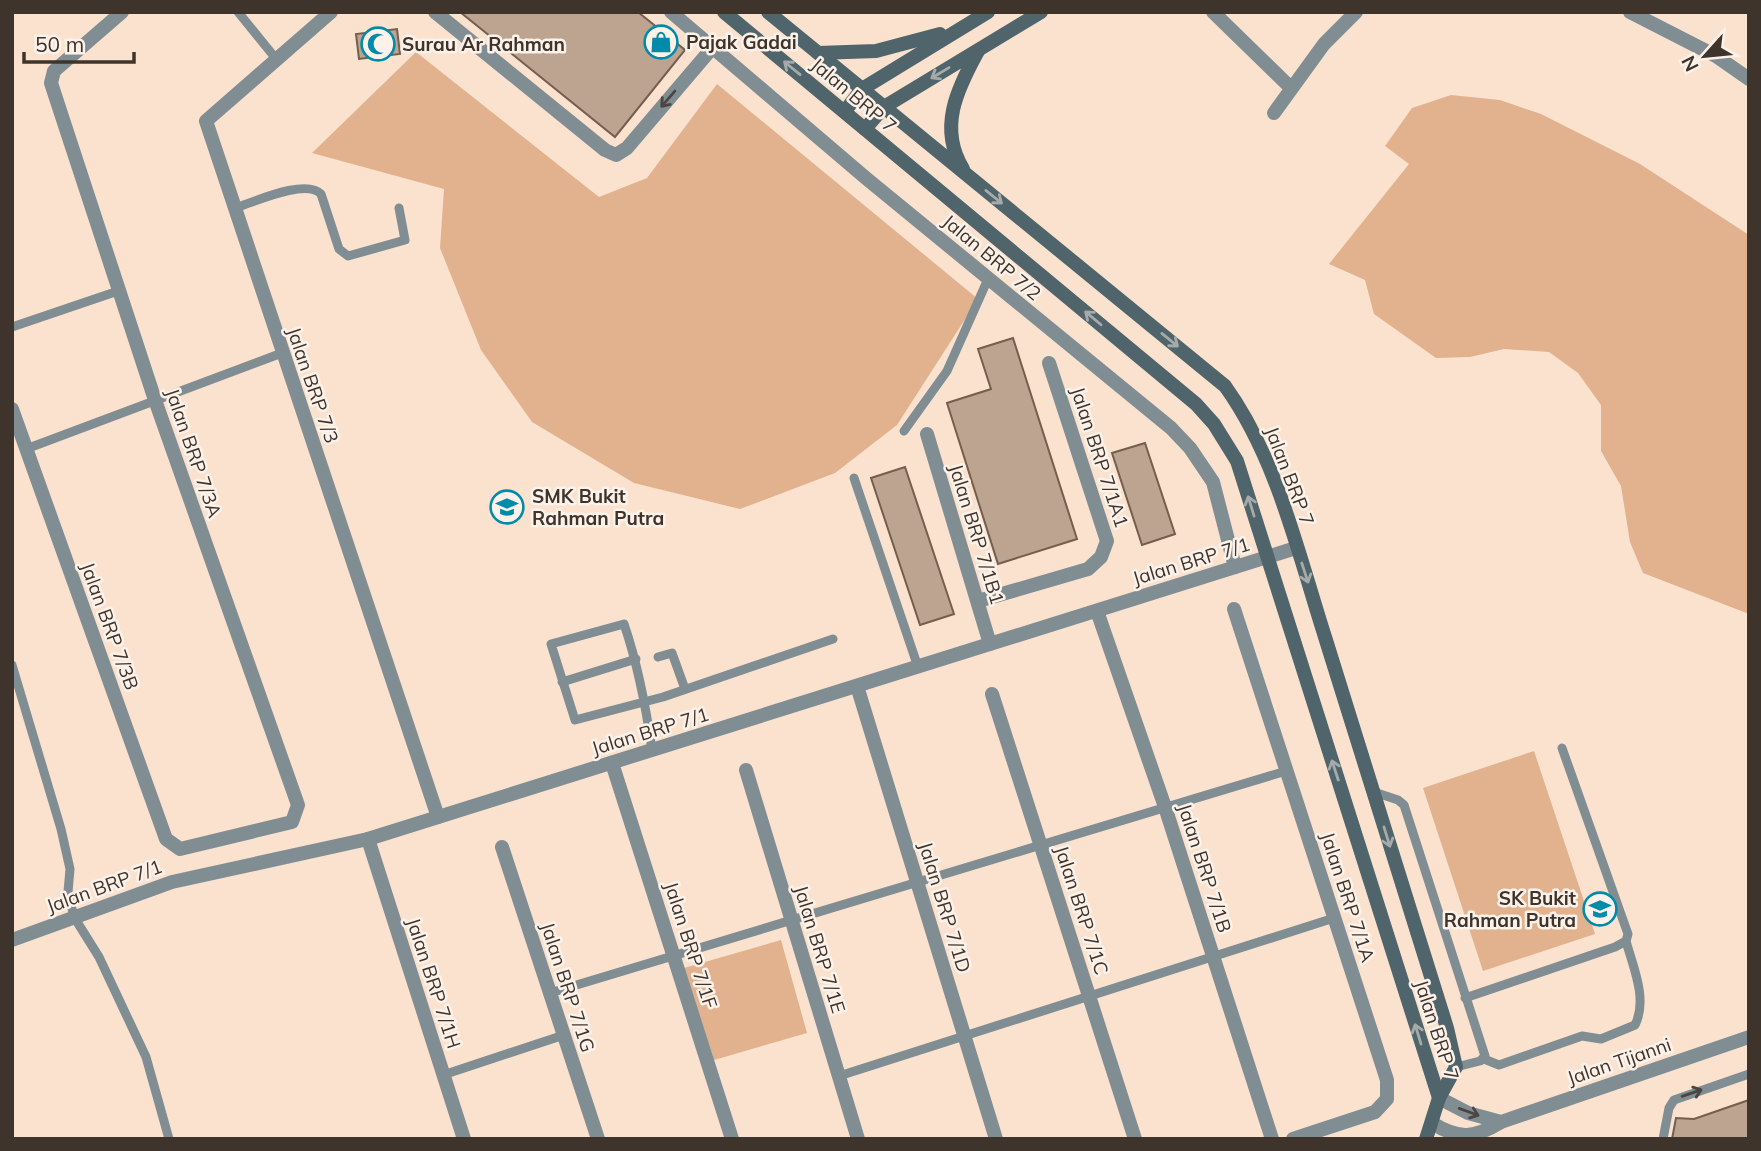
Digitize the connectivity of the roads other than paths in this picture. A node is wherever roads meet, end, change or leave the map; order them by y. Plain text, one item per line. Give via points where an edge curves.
1 (122, 12) edge
2 (238, 12) edge
3 (331, 12) edge
4 (435, 12) edge
5 (671, 12) edge
6 (724, 12) edge
7 (768, 12) edge
8 (988, 12) edge
9 (1041, 12) edge
10 (1213, 12) edge
11 (1356, 12) edge
12 (1630, 12) edge
13 (972, 22) junction
14 (713, 47) junction
15 (978, 50) junction
16 (818, 53) junction
17 (277, 60) junction
18 (1749, 79) edge
19 (1290, 87) junction
20 (862, 89) junction
21 (884, 107) junction
22 (845, 111) junction
23 (1274, 113) dead end
24 (865, 129) junction
25 (967, 174) junction
26 (235, 208) junction
27 (399, 208) dead end
28 (988, 279) junction
29 (121, 290) junction
30 (12, 327) edge
31 (282, 353) junction
32 (1049, 363) dead end
33 (155, 400) junction
34 (12, 408) edge
35 (904, 431) dead end
36 (927, 434) dead end
37 (26, 449) junction
38 (854, 478) dead end
39 (1296, 548) junction
40 (1266, 557) junction
41 (1236, 567) junction
42 (978, 601) junction
43 (1234, 609) dead end
44 (1097, 611) junction
45 (833, 639) dead end
46 (990, 644) junction
47 (658, 657) dead end
48 (636, 659) junction
49 (12, 665) edge
50 (918, 667) junction
51 (562, 682) junction
52 (857, 686) junction
53 (685, 689) junction
54 (992, 694) dead end
55 (645, 700) junction
56 (1562, 748) dead end
57 (652, 750) junction
58 (612, 763) junction
59 (746, 770) dead end
60 (1286, 771) junction
61 (1374, 792) junction
62 (1165, 807) junction
63 (438, 817) junction
64 (368, 839) junction
65 (1040, 845) junction
66 (502, 847) dead end
67 (180, 849) joint
68 (917, 883) junction
69 (74, 917) junction
70 (1334, 918) junction
71 (791, 920) junction
72 (12, 940) edge
73 (1626, 941) junction
74 (674, 956) junction
75 (1214, 957) junction
76 (550, 993) junction
77 (1089, 996) junction
78 (1465, 998) junction
79 (564, 1035) junction
80 (965, 1036) junction
81 (1749, 1037) edge
82 (1483, 1059) junction
83 (1456, 1067) junction
84 (1749, 1074) edge
85 (443, 1075) junction
86 (839, 1076) junction
87 (1439, 1098) junction
88 (1501, 1122) junction
89 (1432, 1123) junction
90 (169, 1139) edge
91 (464, 1139) edge
92 (598, 1139) edge
93 (732, 1139) edge
94 (858, 1139) edge
95 (996, 1139) edge
96 (1135, 1139) edge
97 (1272, 1139) edge
98 (1293, 1139) edge
99 (1426, 1139) edge
100 (1663, 1139) edge

1 - 29 street, Jalan BRP 7/3A via 54,71 51,83
2 - 17 lane
3 - 17 street, Jalan BRP 7/3
14 -> 4 street via 615,155
5 - 14 street, Jalan BRP 7/2
22 -> 6 main road, Jalan BRP 7
7 - 16 main road, Jalan BRP 7
8 - 13 main road
9 - 15 main road
10 - 19 street
11 - 19 street
12 - 18 street via 1716,56
13 - 16 main road via 894,48
13 - 20 main road
14 - 28 street, Jalan BRP 7/2
15 -> 21 main road
15 - 25 main road via 959,85 951,122 952,142
16 - 20 main road, Jalan BRP 7
17 - 26 street, Jalan BRP 7/3 via 206,121
19 - 23 street
20 - 21 main road, Jalan BRP 7
20 - 22 main road
21 - 24 main road
21 - 25 main road, Jalan BRP 7
22 - 24 main road, Jalan BRP 7
40 -> 24 main road, Jalan BRP 7 via 1237,461 1196,404
25 -> 39 main road, Jalan BRP 7 via 1225,386 1259,440
26 - 27 lane via 301,187 313,188 321,194 339,249 348,256 405,240
26 - 31 street, Jalan BRP 7/3
28 - 35 lane via 947,371
28 - 41 street, Jalan BRP 7/2 via 1191,448 1213,482
29 - 30 lane
29 - 33 street, Jalan BRP 7/3A
31 - 33 lane
31 - 63 street, Jalan BRP 7/3
32 - 42 street, Jalan BRP 7/1A1 via 1107,541 1101,557 1088,569
33 - 37 lane
33 - 67 street, Jalan BRP 7/3A via 298,805 292,822
34 - 37 street, Jalan BRP 7/3B
36 - 42 street, Jalan BRP 7/1B1
37 - 67 street, Jalan BRP 7/3B via 166,839
38 - 50 lane
39 - 40 street, Jalan BRP 7/1
39 -> 61 main road, Jalan BRP 7
40 - 41 street, Jalan BRP 7/1
87 -> 40 main road, Jalan BRP 7
41 - 44 street, Jalan BRP 7/1
42 - 46 street, Jalan BRP 7/1B1
43 - 60 street, Jalan BRP 7/1A
44 - 46 street, Jalan BRP 7/1
44 - 62 street, Jalan BRP 7/1B
45 - 53 lane
46 - 50 street, Jalan BRP 7/1
47 - 53 lane via 672,653
48 - 51 lane
48 - 51 lane via 624,624 551,645
48 - 55 lane
49 - 69 lane via 61,829
50 - 52 street, Jalan BRP 7/1
51 - 55 lane via 575,720
52 - 57 street, Jalan BRP 7/1
52 - 68 street, Jalan BRP 7/1D
53 - 55 lane
54 - 65 street, Jalan BRP 7/1C
55 - 57 lane
56 - 73 lane via 1628,934
57 - 58 street, Jalan BRP 7/1
58 - 63 street, Jalan BRP 7/1
58 - 74 street, Jalan BRP 7/1F
59 - 71 street, Jalan BRP 7/1E
60 - 62 lane
60 - 70 street, Jalan BRP 7/1A
61 - 78 lane via 1404,805
61 -> 83 main road, Jalan BRP 7
62 - 65 lane
62 - 75 street, Jalan BRP 7/1B
63 - 64 street, Jalan BRP 7/1
64 - 69 street, Jalan BRP 7/1 via 172,882
64 - 85 street, Jalan BRP 7/1H
65 - 68 lane
65 - 77 street, Jalan BRP 7/1C
66 - 76 street, Jalan BRP 7/1G
68 - 71 lane
68 - 80 street, Jalan BRP 7/1D
69 - 72 street, Jalan BRP 7/1
69 - 90 lane via 99,957 146,1057
70 - 75 lane
70 - 98 street, Jalan BRP 7/1A via 1387,1080 1387,1099 1375,1112
71 - 74 lane
71 - 86 street, Jalan BRP 7/1E
73 - 78 lane
73 - 82 lane via 1641,999 1635,1025 1601,1039 1581,1036 1499,1065
74 - 76 lane
74 - 93 street, Jalan BRP 7/1F
75 - 77 lane
75 - 97 street, Jalan BRP 7/1B
76 - 79 street, Jalan BRP 7/1G
77 - 80 lane
77 - 96 street, Jalan BRP 7/1C
78 - 82 lane
79 - 85 lane
79 - 92 street, Jalan BRP 7/1G
80 - 86 lane
80 - 95 street, Jalan BRP 7/1D
81 - 88 street, Jalan Tijanni
82 - 83 lane
83 - 87 main road, Jalan BRP 7
100 -> 84 lane via 1674,1101
85 - 91 street, Jalan BRP 7/1H
86 - 94 street, Jalan BRP 7/1E
87 -> 88 street via 1468,1113
87 - 89 main road
88 - 89 street, Jalan Tijanni via 1482,1134 1456,1135
89 - 99 main road

